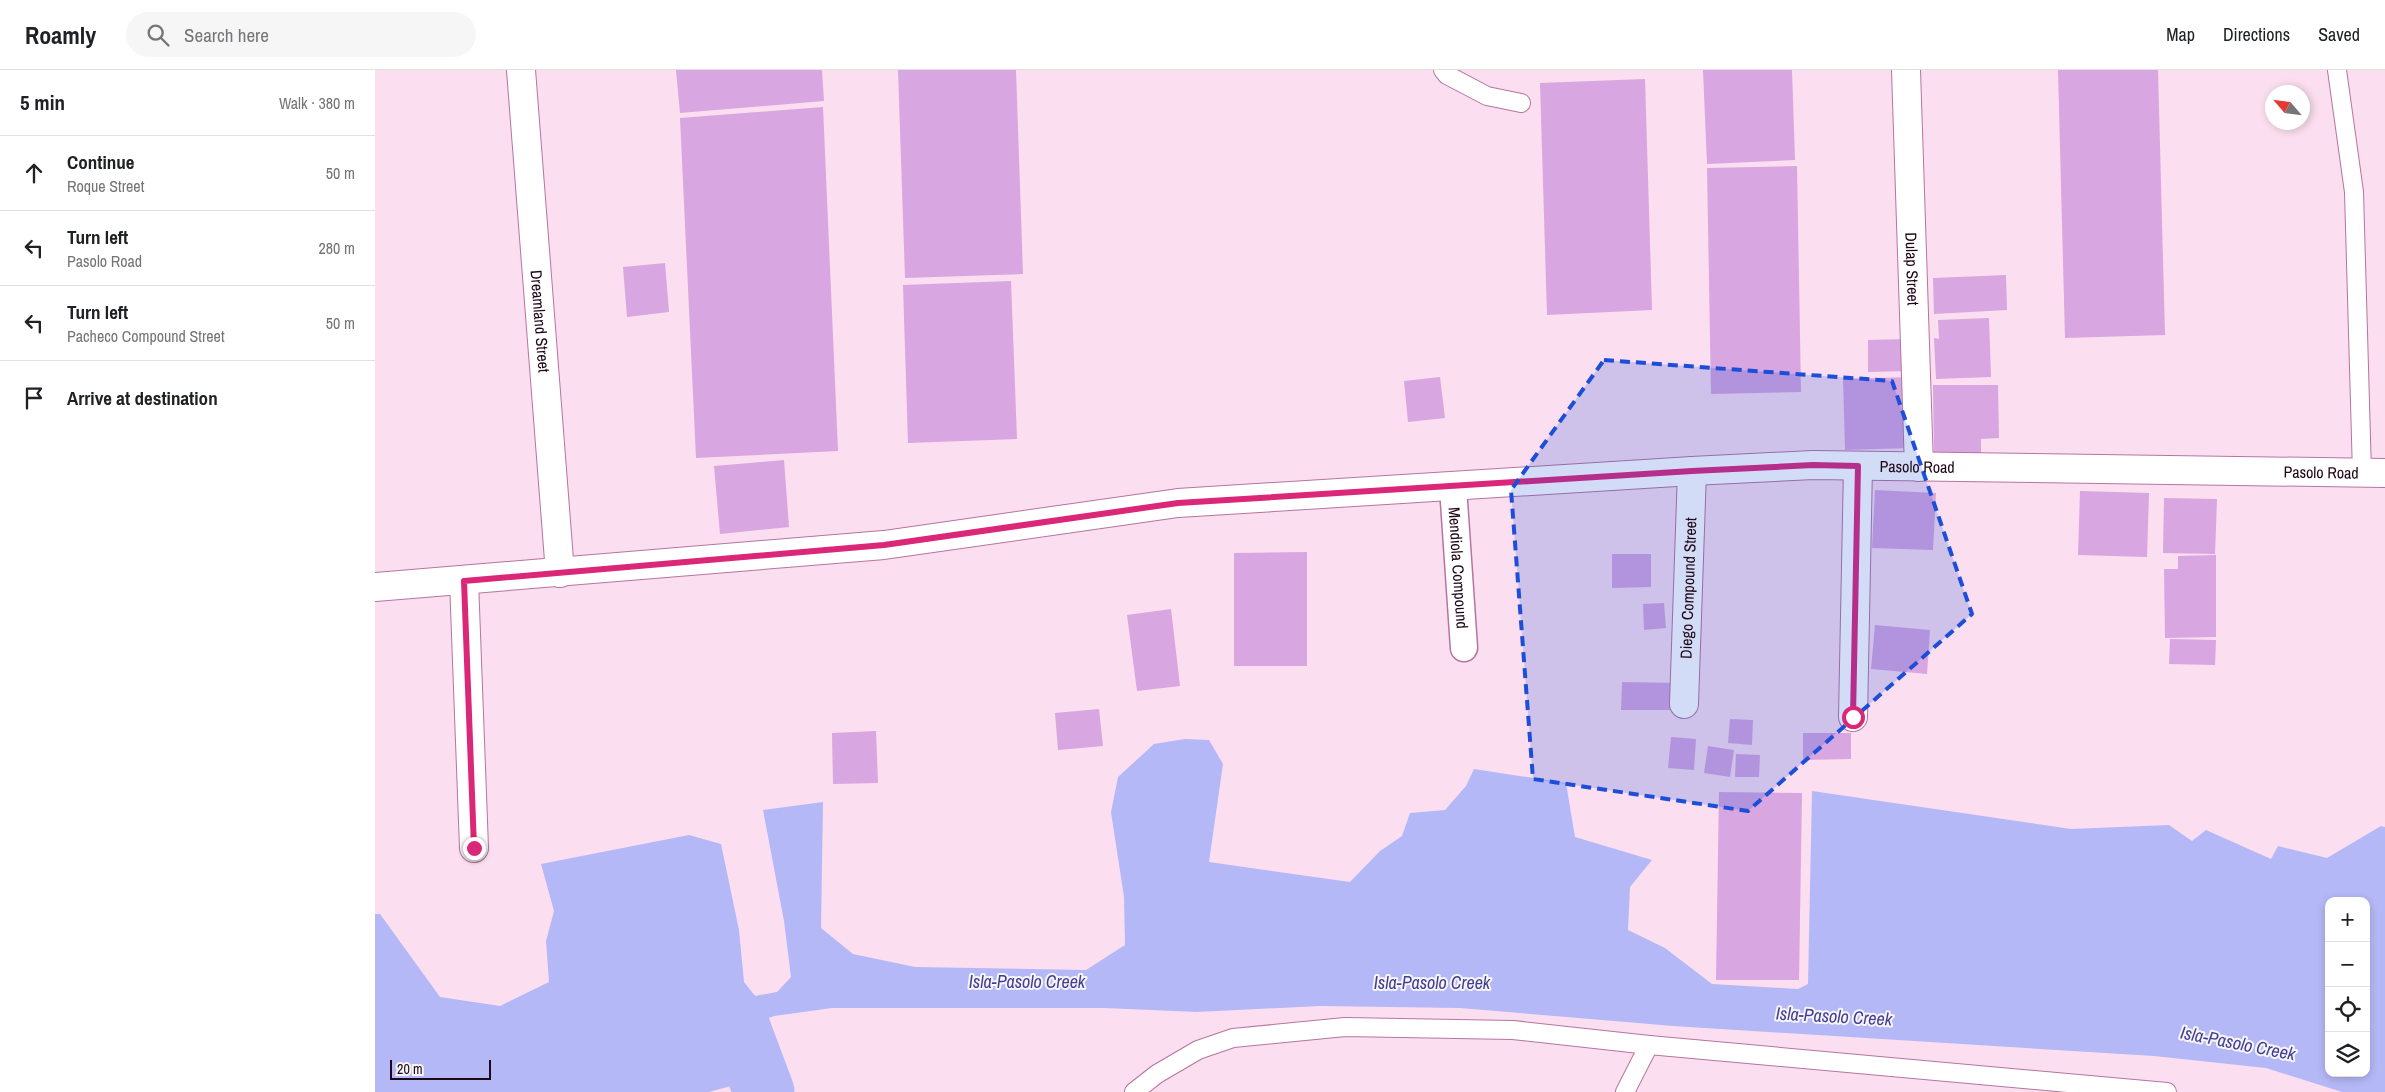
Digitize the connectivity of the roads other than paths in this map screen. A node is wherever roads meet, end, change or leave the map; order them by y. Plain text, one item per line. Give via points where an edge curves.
1 (521, 70) edge
2 (1443, 70) edge
3 (1906, 70) edge
4 (2337, 70) edge
5 (1521, 103) dead end
6 (1858, 466) junction
7 (1919, 467) junction
8 (1692, 471) junction
9 (2374, 473) edge
10 (1453, 487) junction
11 (560, 573) junction
12 (464, 581) junction
13 (375, 587) edge
14 (1464, 648) dead end
15 (1684, 704) dead end
16 (1853, 717) dead end
17 (474, 848) dead end
18 (1649, 1045) junction
19 (2156, 1091) edge
20 (1135, 1092) edge
21 (1625, 1092) edge

1 - 11 street, Dreamland Street
2 - 5 lane via 1487,96
3 - 7 street, Dulap Street
4 - 9 lane via 2354,192
6 - 7 street, Pasolo Road
6 - 8 street, Pasolo Road
6 - 16 street
7 - 9 street, Pasolo Road
8 - 10 street, Pasolo Road
8 - 15 street, Diego Compound Street
10 - 11 street, Pasolo Road via 1178,503 884,545
10 - 14 street, Mendiola Compound
11 - 12 street, Pasolo Road
12 - 13 street, Pasolo Road
12 - 17 street
18 - 19 lane
18 - 20 lane via 1513,1030 1345,1027 1284,1032 1233,1038 1198,1050 1157,1074
18 - 21 lane

